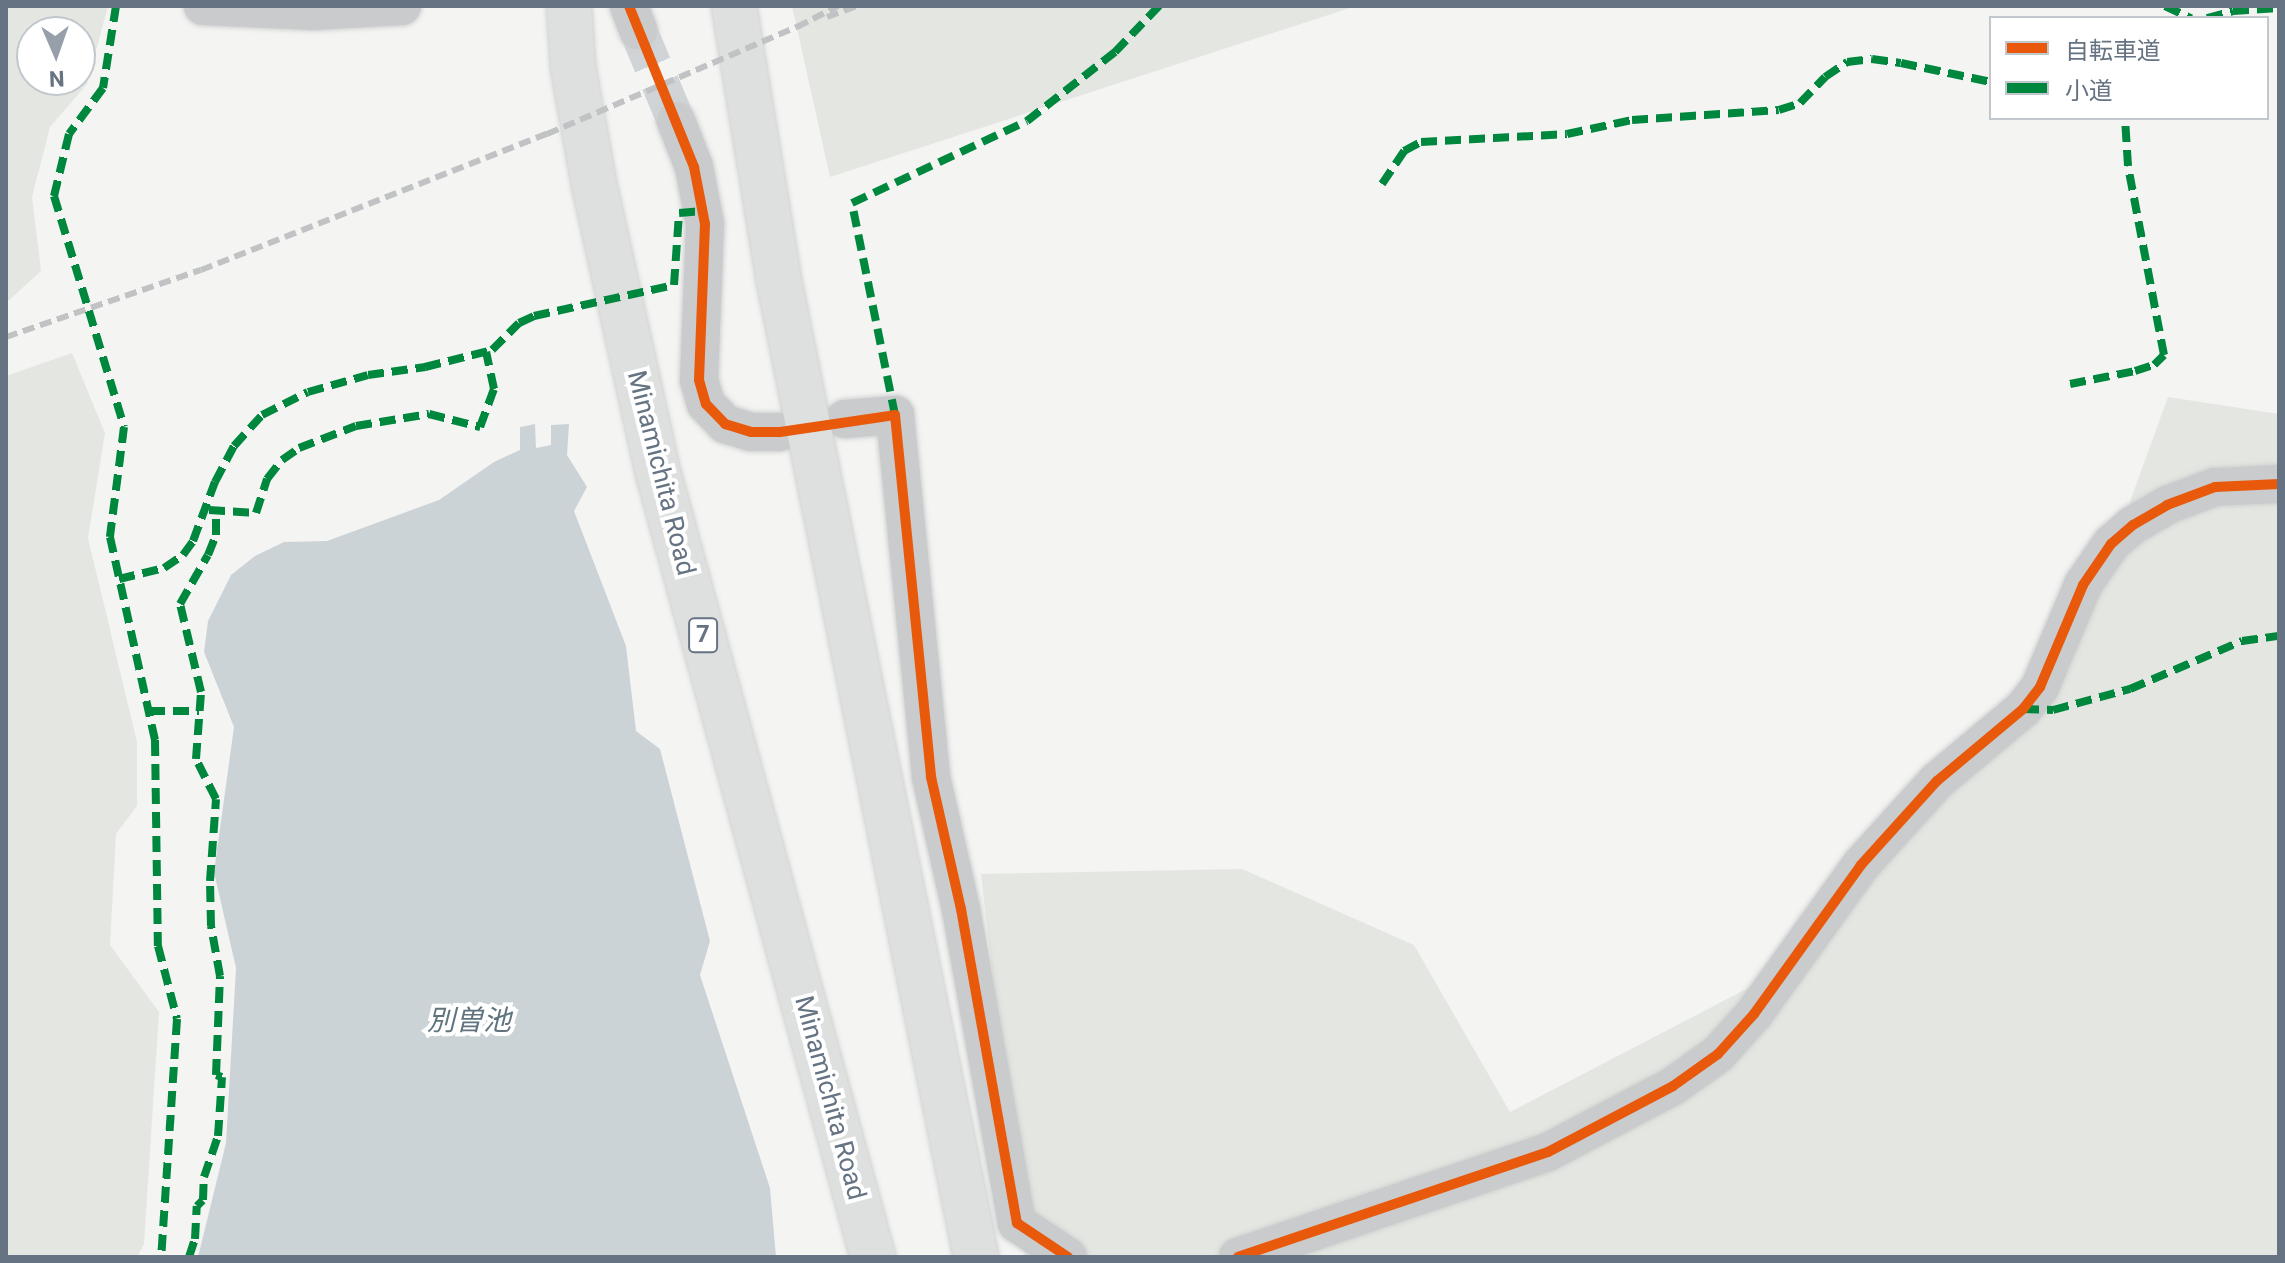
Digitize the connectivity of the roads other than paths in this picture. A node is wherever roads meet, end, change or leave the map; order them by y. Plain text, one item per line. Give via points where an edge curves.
1 (203, 6) edge
2 (402, 6) edge
3 (569, 6) edge
4 (734, 6) edge
5 (676, 121) tunnel mouth
6 (845, 419) dead end
7 (780, 432) dead end
8 (2279, 484) edge
9 (873, 1257) edge
10 (976, 1257) edge
11 (1068, 1257) edge
12 (1238, 1257) edge

1 - 2 street via 313,11
3 - 9 highway, Minamichita Road / 7 via 573,67 594,184 659,476
4 - 10 highway via 781,292
5 - 7 street via 694,167 705,224 699,380 706,404 725,424 751,432
6 - 11 street via 895,415 931,777 961,909 1017,1223
8 - 12 street via 2215,487 2167,505 2111,544 2083,585 2040,687 2023,709 1937,781 1861,865 1754,1014 1718,1054 1673,1086 1548,1152

